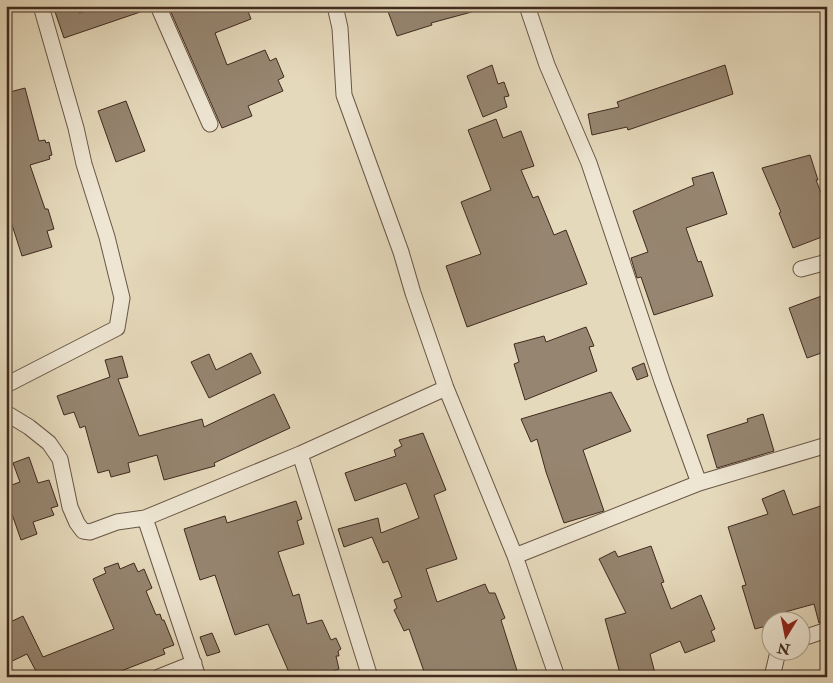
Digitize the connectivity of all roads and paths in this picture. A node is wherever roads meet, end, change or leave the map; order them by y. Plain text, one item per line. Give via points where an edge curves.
1 (42, 6) edge
2 (158, 6) edge
3 (335, 6) edge
4 (527, 6) edge
5 (210, 124) dead end
6 (827, 262) edge
7 (801, 269) dead end
8 (6, 385) edge
9 (446, 388) junction
10 (6, 412) edge
11 (827, 445) edge
12 (300, 454) junction
13 (699, 483) junction
14 (145, 518) junction
15 (515, 556) junction
16 (827, 630) edge
17 (810, 636) edge
18 (775, 660) edge
19 (196, 670) edge
20 (159, 677) edge
21 (370, 677) edge
22 (557, 677) edge
23 (772, 677) edge

1 - 8 street via 122,298 117,328
2 - 5 street
3 - 9 street via 340,28 344,95
4 - 13 street via 547,65 588,163
6 - 7 street
9 - 12 street
9 - 15 street
10 - 14 street via 49,443 60,459 70,508 83,531
11 - 13 street
12 - 14 street
12 - 21 street
13 - 15 street
14 - 19 street
15 - 22 street
16 - 17 street
18 - 23 street
19 - 20 street

